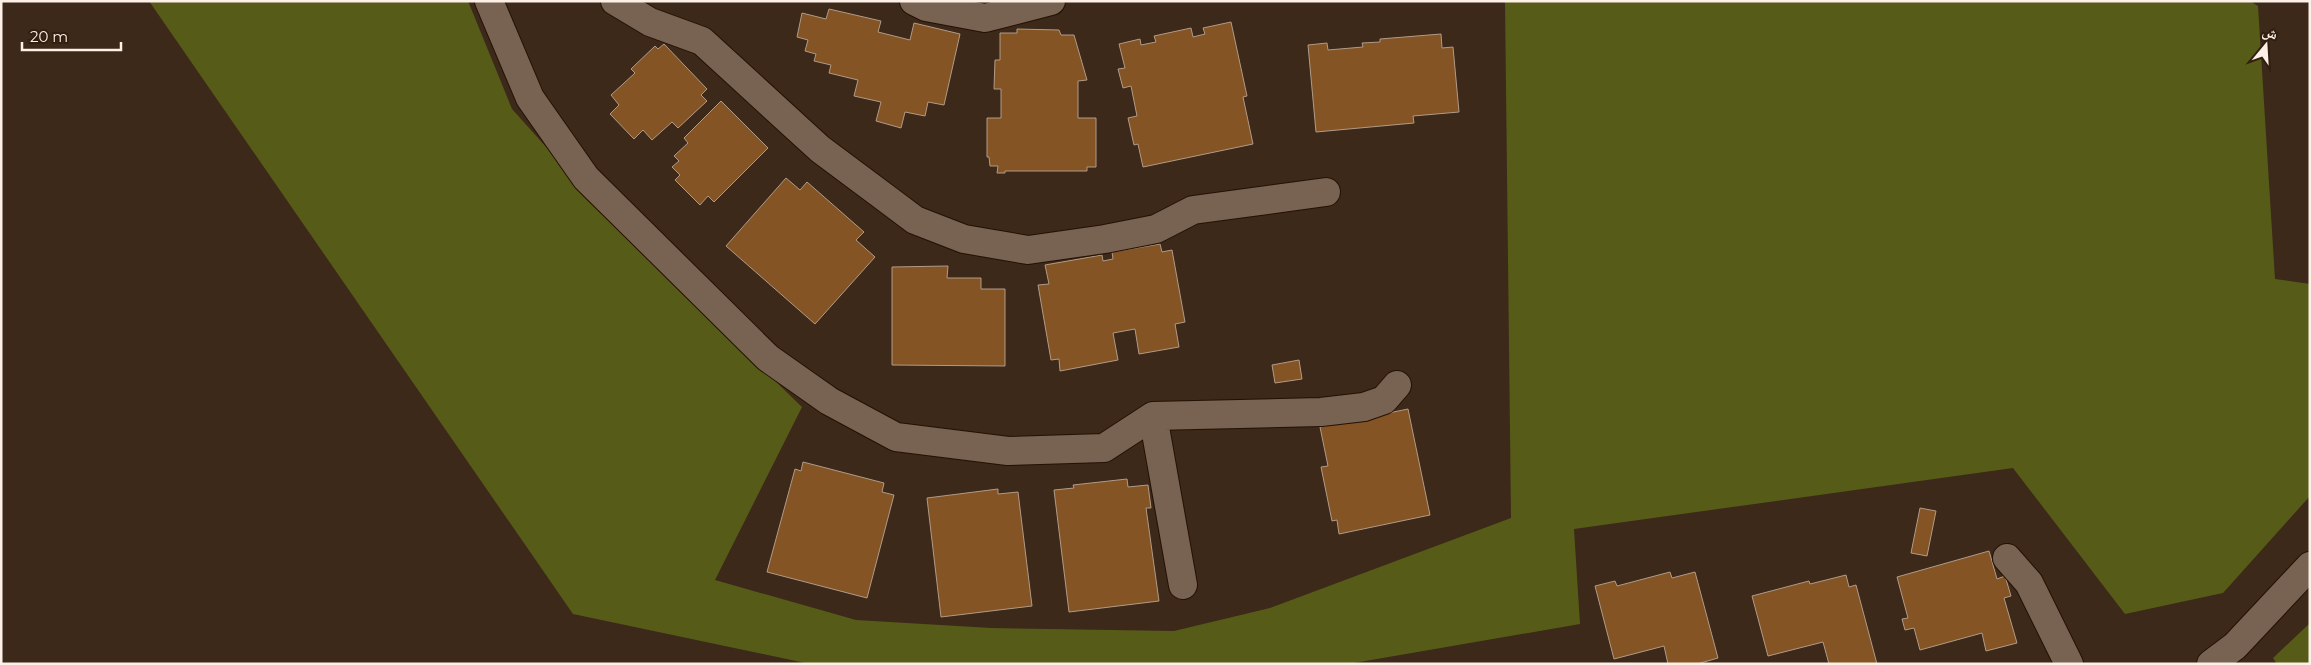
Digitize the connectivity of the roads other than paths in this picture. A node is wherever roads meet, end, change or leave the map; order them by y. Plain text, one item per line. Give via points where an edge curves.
1 (489, 1) edge
2 (615, 1) edge
3 (914, 1) edge
4 (1050, 1) edge
5 (1326, 192) dead end
6 (1397, 385) dead end
7 (1153, 416) junction
8 (2008, 558) dead end
9 (2310, 566) edge
10 (1183, 584) dead end
11 (2069, 664) edge
12 (2211, 664) edge

1 - 7 street via 530,98 586,178 768,358 829,401 896,437 1008,451 1104,448
2 - 5 street via 650,22 702,41 820,149 915,220 964,239 1028,250 1156,229 1193,210
3 - 4 street via 926,8 986,18
6 - 7 street via 1384,400 1364,407 1321,412
7 - 10 street
8 - 11 street via 2029,583
9 - 12 street via 2235,646

